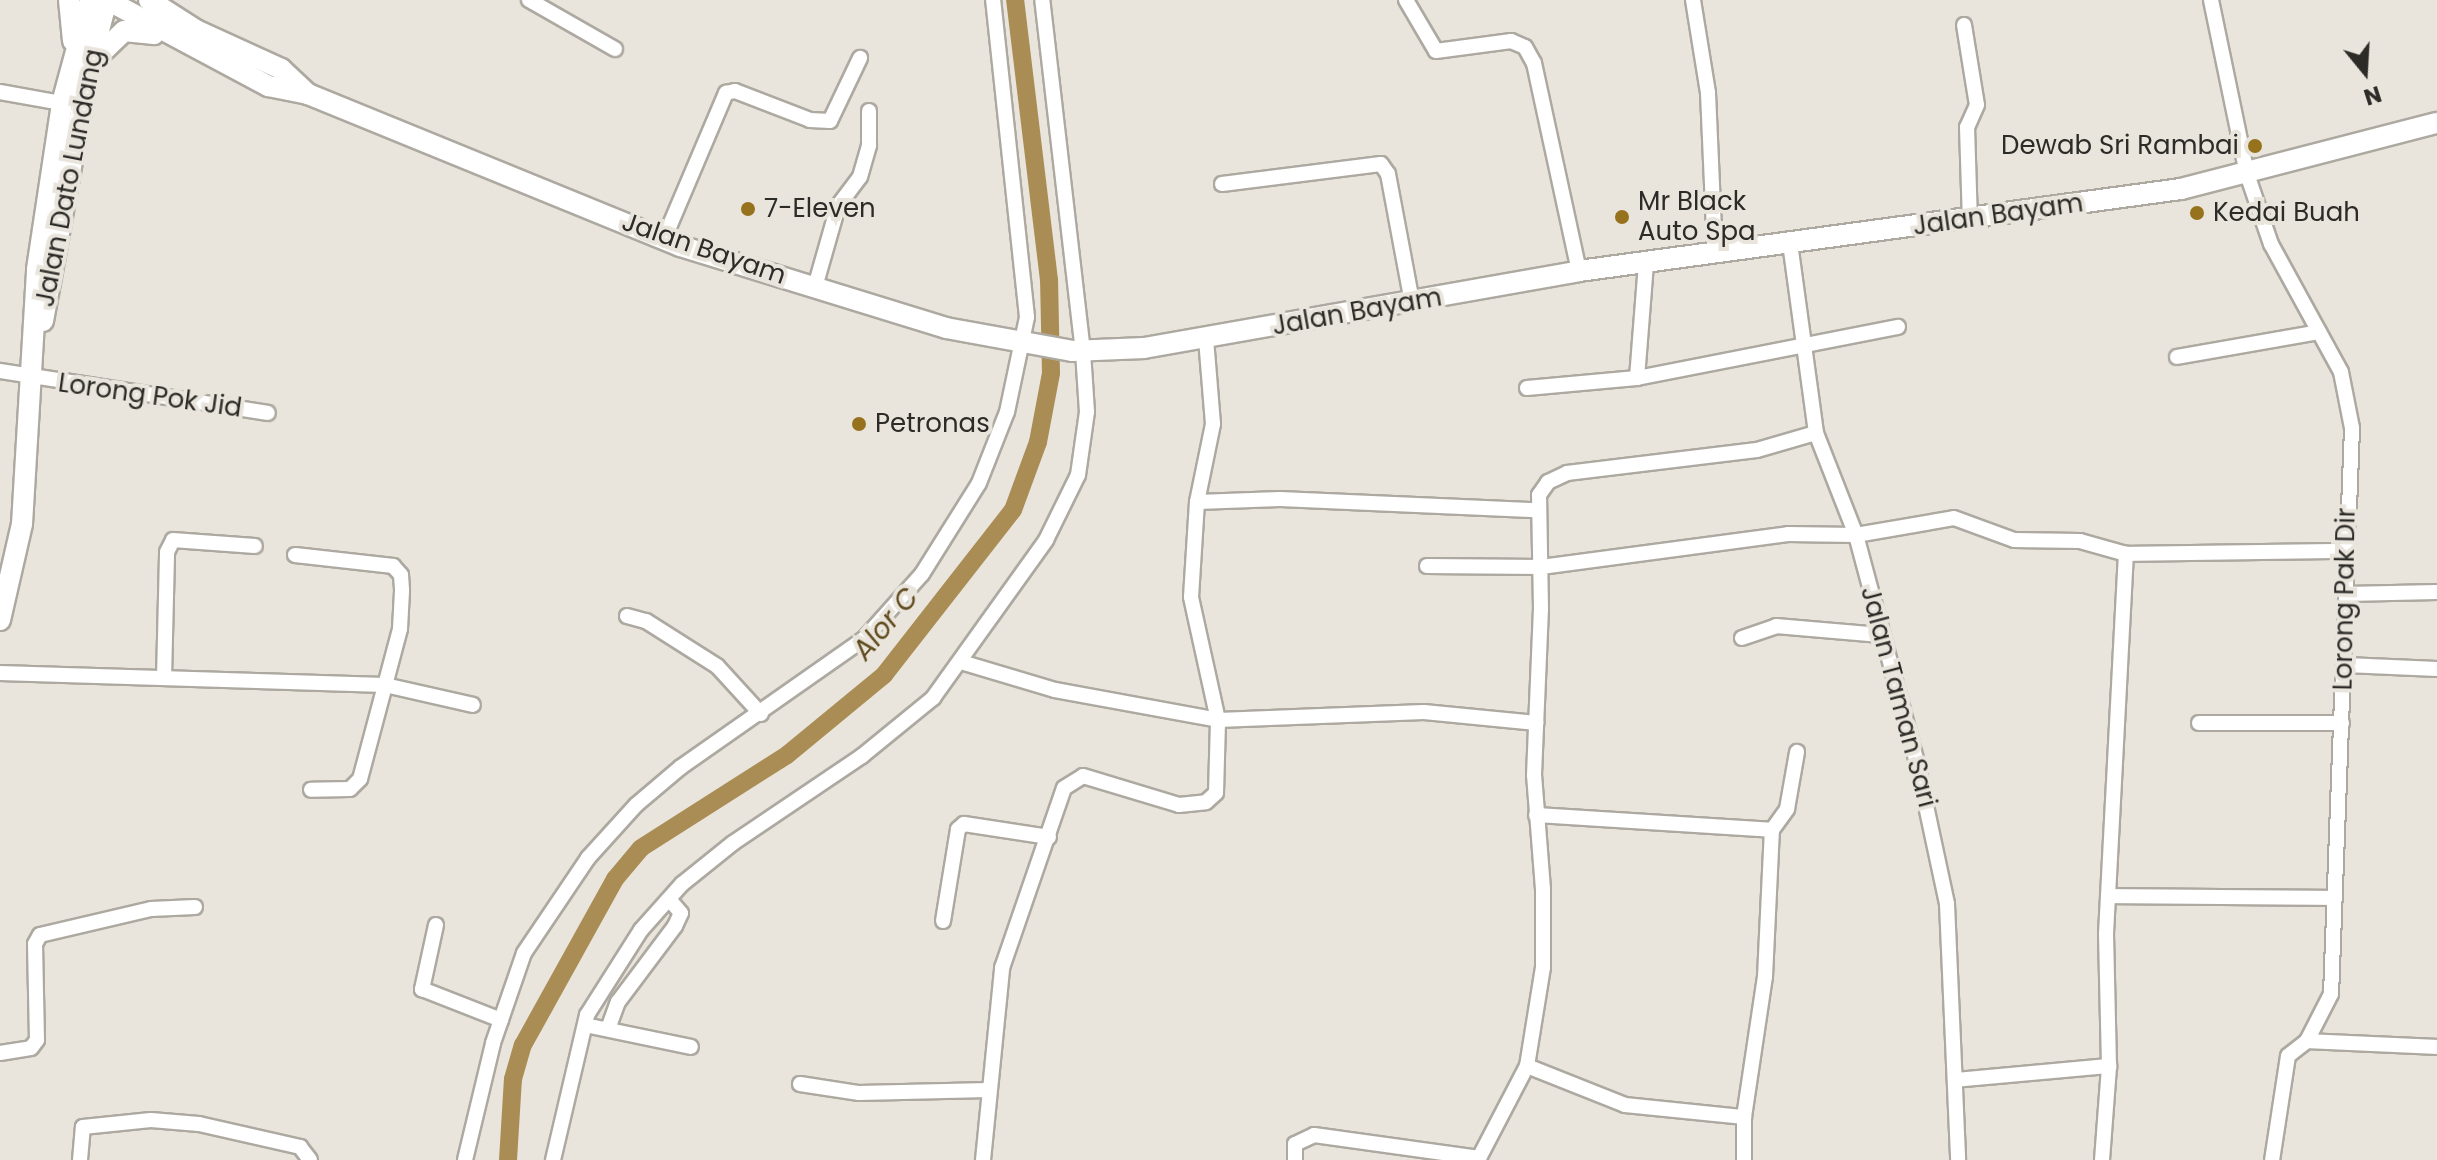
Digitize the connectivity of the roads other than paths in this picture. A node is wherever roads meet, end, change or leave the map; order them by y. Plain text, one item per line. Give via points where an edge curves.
1 (69, 0) edge
2 (90, 0) edge
3 (107, 0) edge
4 (149, 0) edge
5 (165, 0) edge
6 (529, 0) edge
7 (993, 0) edge
8 (1042, 0) edge
9 (1406, 0) edge
10 (1693, 0) edge
11 (2211, 0) edge
12 (1964, 25) dead end
13 (192, 39) junction
14 (615, 49) dead end
15 (860, 58) dead end
16 (81, 68) junction
17 (0, 92) edge
18 (62, 103) junction
19 (869, 111) dead end
20 (2437, 123) edge
21 (2247, 174) junction
22 (1222, 184) dead end
23 (1970, 220) junction
24 (664, 239) junction
25 (1790, 243) junction
26 (1715, 255) junction
27 (1646, 263) junction
28 (1579, 271) junction
29 (815, 287) junction
30 (1412, 302) junction
31 (1898, 327) dead end
32 (2319, 332) junction
33 (1206, 338) junction
34 (1029, 346) junction
35 (1804, 349) junction
36 (1078, 351) junction
37 (34, 356) junction
38 (2177, 357) dead end
39 (0, 371) edge
40 (1637, 378) junction
41 (31, 379) junction
42 (1527, 388) dead end
43 (268, 413) dead end
44 (1816, 433) junction
45 (1197, 502) junction
46 (1536, 510) junction
47 (1856, 535) junction
48 (255, 546) dead end
49 (2344, 551) junction
50 (2126, 554) junction
51 (295, 555) dead end
52 (1427, 566) dead end
53 (1541, 567) junction
54 (2437, 592) edge
55 (2346, 594) junction
56 (627, 616) dead end
57 (0, 620) edge
58 (1881, 635) junction
59 (1742, 638) dead end
60 (961, 662) junction
61 (2346, 665) junction
62 (2437, 669) edge
63 (0, 673) edge
64 (164, 678) junction
65 (385, 685) junction
66 (473, 705) dead end
67 (761, 714) junction
68 (1218, 720) junction
69 (1536, 723) junction
70 (2199, 723) dead end
71 (2342, 723) junction
72 (1797, 752) dead end
73 (311, 790) dead end
74 (1536, 815) junction
75 (1772, 830) junction
76 (1049, 837) junction
77 (2108, 896) junction
78 (2335, 898) junction
79 (669, 899) junction
80 (195, 907) dead end
81 (943, 921) dead end
82 (436, 925) dead end
83 (501, 1020) junction
84 (585, 1025) junction
85 (608, 1029) junction
86 (2307, 1041) junction
87 (691, 1047) dead end
88 (2437, 1047) edge
89 (0, 1053) edge
90 (1527, 1066) junction
91 (2109, 1066) junction
92 (1955, 1080) junction
93 (800, 1084) dead end
94 (989, 1090) junction
95 (1744, 1117) junction
96 (1478, 1159) edge
97 (80, 1160) edge
98 (310, 1160) edge
99 (465, 1160) edge
100 (553, 1160) edge
101 (983, 1160) edge
102 (1295, 1160) edge
103 (1744, 1160) edge
104 (1958, 1160) edge
105 (2102, 1160) edge
106 (2272, 1160) edge

1 - 16 main road
2 - 16 main road, Jalan Dato Lundang
3 - 13 main road, Jalan Bayam
3 - 16 main road, Jalan Dato Lundang
4 - 13 main road, Jalan Bayam
5 - 13 main road
6 - 14 street
7 - 34 street
8 - 36 street
9 - 28 street via 1436,51 1511,41 1525,47 1534,63
10 - 26 street via 1708,93
11 - 21 street, Lorong Pak Dir
12 - 23 street via 1977,105 1967,127
13 - 16 main road via 144,29 124,31
13 - 24 main road, Jalan Bayam via 281,69 308,94
15 - 24 street via 830,121 810,120 735,91 726,93
16 - 18 main road, Jalan Dato Lundang
16 - 37 main road, Jalan Dato Lundang via 55,273
17 - 18 street
18 - 37 main road, Jalan Dato Lundang via 37,269
19 - 29 street via 869,145 860,177 838,206
20 - 21 main road, Jalan Bayam
21 - 23 main road, Jalan Bayam
21 - 32 street, Lorong Pak Dir via 2271,244
22 - 30 street via 1381,164 1388,174
23 - 25 main road, Jalan Bayam
24 - 29 main road, Jalan Bayam
25 - 26 main road, Jalan Bayam
25 - 35 street, Jalan Taman Sari
26 - 27 main road, Jalan Bayam
27 - 28 main road, Jalan Bayam
27 - 40 street
28 - 30 main road, Jalan Bayam
29 - 34 main road, Jalan Bayam via 946,328
30 - 33 main road, Jalan Bayam
31 - 35 street
32 - 38 street
32 - 49 street, Lorong Pak Dir via 2341,372 2352,428
33 - 36 main road, Jalan Bayam
33 - 45 street via 1213,424
34 - 36 main road, Jalan Bayam
34 - 67 street via 979,483 922,574 864,639
35 - 40 street
35 - 44 street, Jalan Taman Sari
36 - 60 street via 1087,412 1078,475 1046,540
37 - 41 main road, Jalan Dato Lundang
39 - 41 street, Lorong Pok Jid
40 - 42 street
41 - 43 street, Lorong Pok Jid
41 - 57 main road, Jalan Dato Lundang via 22,524 14,577
44 - 46 street via 1742,452 1567,473 1548,482
44 - 47 street, Jalan Taman Sari
45 - 46 street via 1280,499
45 - 68 street via 1191,597
46 - 53 street
47 - 50 street via 1954,518 2014,540 2080,541
47 - 53 street via 1788,534
47 - 58 street, Jalan Taman Sari
48 - 64 street via 173,540 167,552
49 - 50 street
49 - 55 street, Lorong Pak Dir
50 - 77 street
51 - 65 street via 393,566 401,575 400,629
52 - 53 street
53 - 69 street
54 - 55 street
55 - 61 street, Lorong Pak Dir
56 - 67 street via 646,621 717,666
58 - 59 street via 1776,626
58 - 92 street, Jalan Taman Sari via 1916,759 1947,904
60 - 68 street via 1055,690
60 - 79 street via 901,727 733,843
61 - 62 street
61 - 71 street, Lorong Pak Dir
63 - 64 street
64 - 65 street
65 - 66 street
65 - 73 street via 358,784 337,791
67 - 83 street via 681,767 636,805 588,858 524,953
68 - 69 street via 1424,712
68 - 76 street via 1218,780 1216,793 1206,802 1179,805 1083,776 1064,788
69 - 74 street
70 - 71 street
71 - 78 street, Lorong Pak Dir
72 - 75 street via 1787,809
74 - 75 street
74 - 90 street via 1543,967
75 - 95 street via 1765,977
76 - 81 street via 964,824 958,829
76 - 94 street via 1002,968
77 - 78 street
77 - 91 street
78 - 86 street, Lorong Pak Dir via 2331,994
79 - 84 street via 608,975
79 - 85 street via 681,913 675,926 618,1002
80 - 89 street via 151,909 40,935 35,944 37,1040 31,1048
82 - 83 street via 422,989
83 - 99 street
84 - 85 street
84 - 100 street
85 - 87 street
86 - 88 street
86 - 106 street, Lorong Pak Dir via 2288,1056
90 - 95 street via 1625,1105
90 - 96 street
91 - 92 street
91 - 105 street
92 - 104 street, Jalan Taman Sari
93 - 94 street via 859,1093
94 - 101 street
95 - 103 street
96 - 102 street via 1314,1135 1295,1144
97 - 98 street via 83,1127 151,1120 199,1124 300,1147

